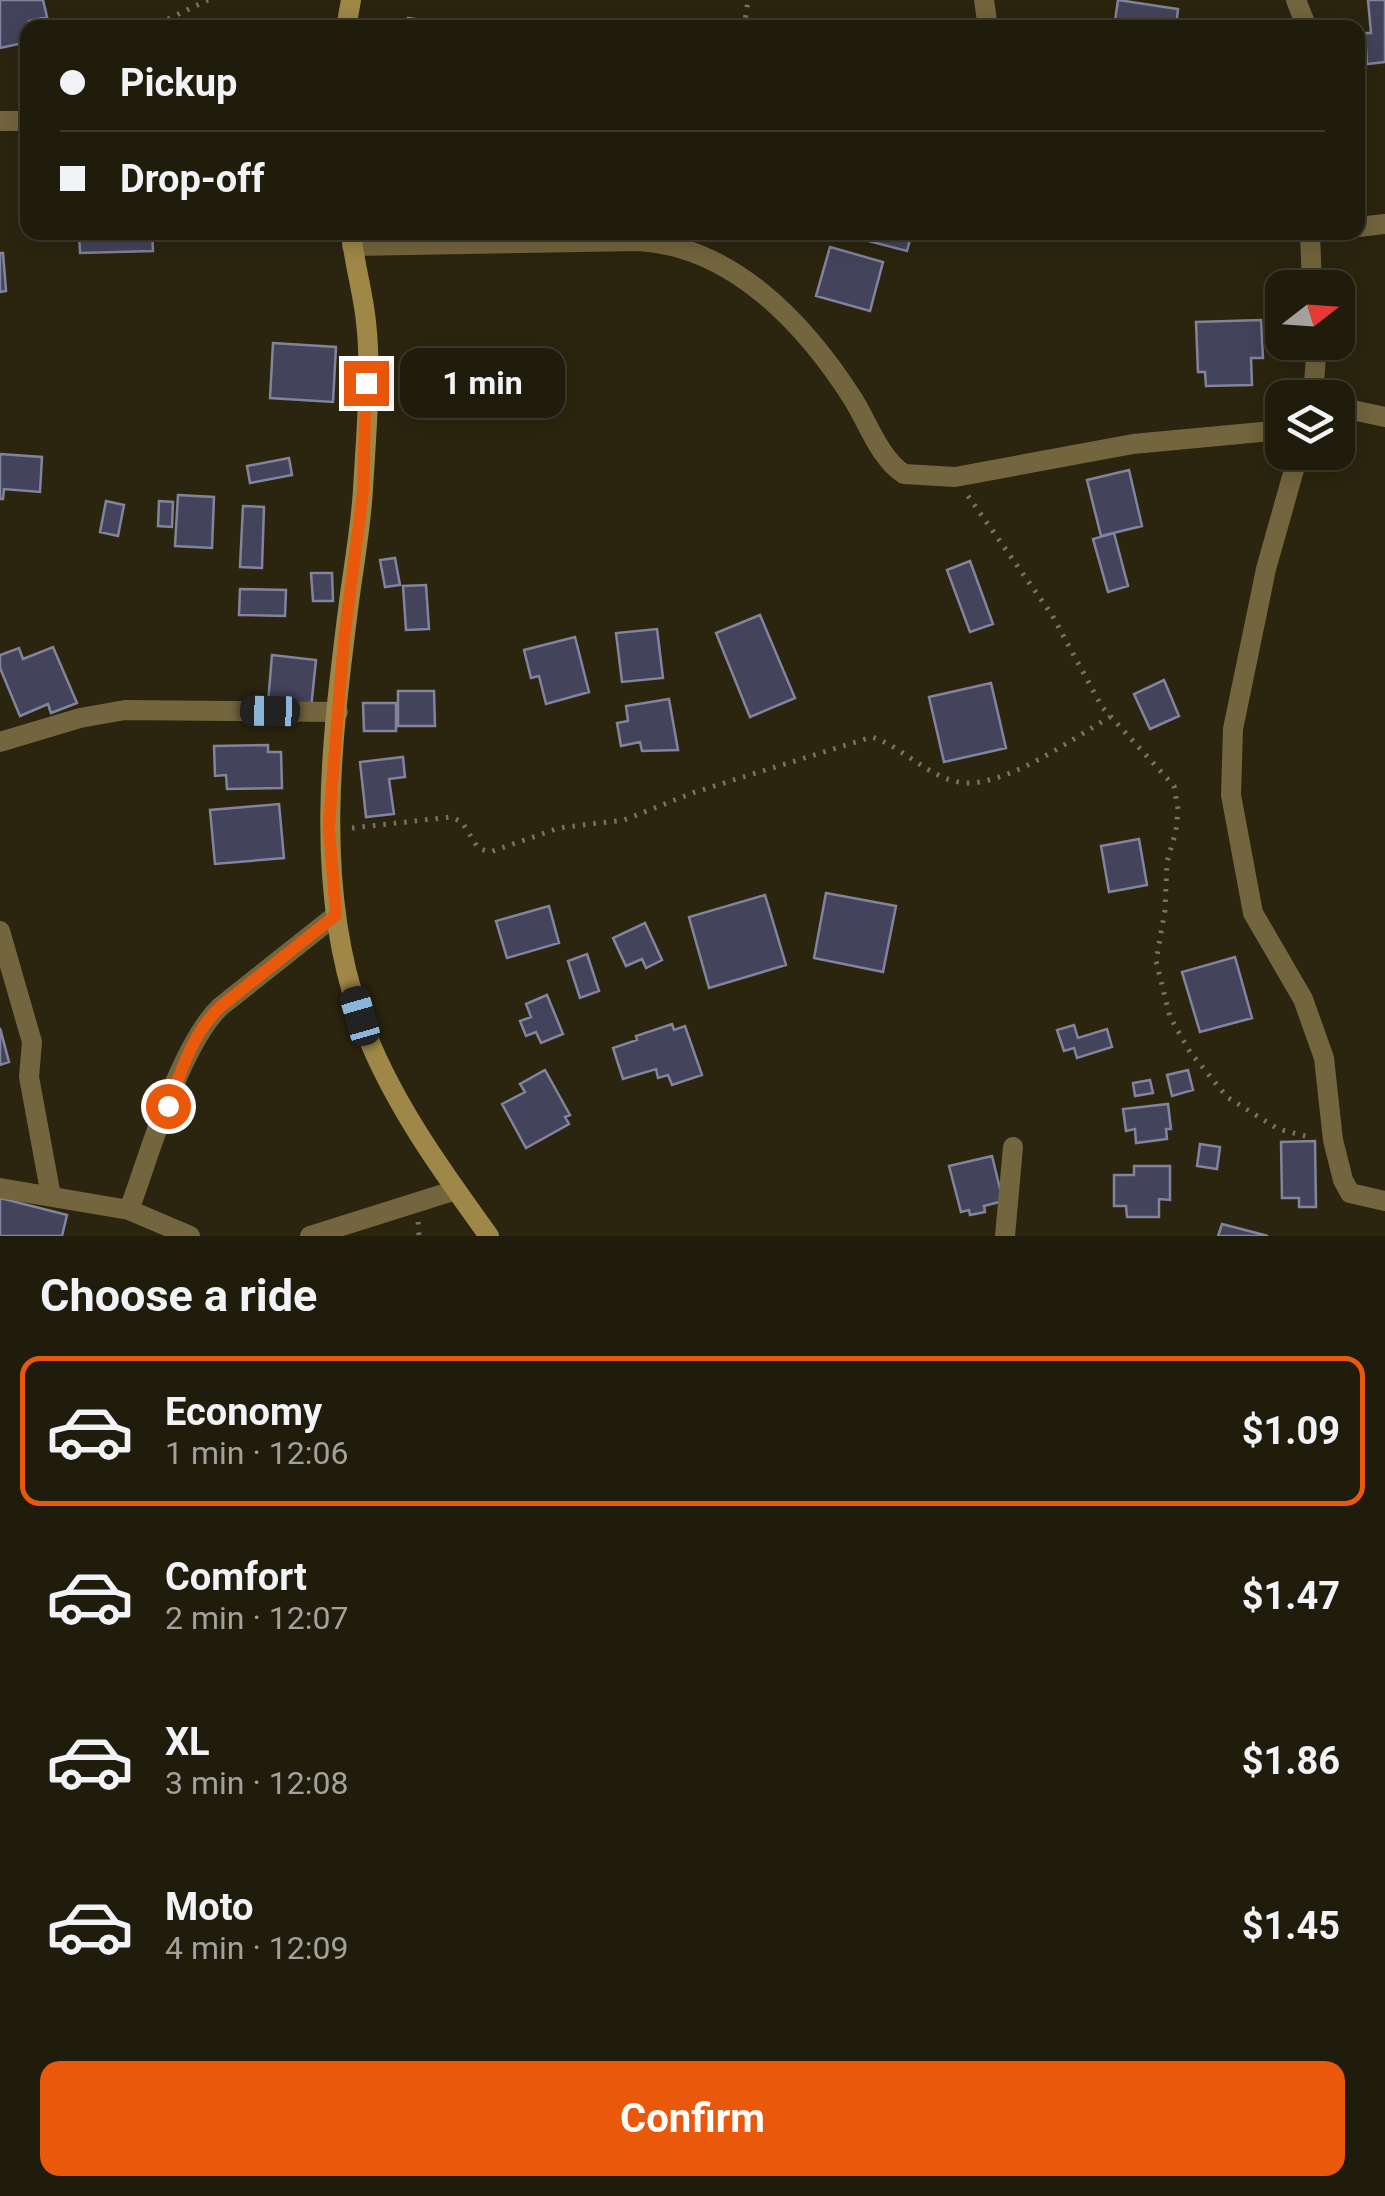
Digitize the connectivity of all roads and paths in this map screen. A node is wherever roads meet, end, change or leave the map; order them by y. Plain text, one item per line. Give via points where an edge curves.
1 (208, 0) edge
2 (166, 20) edge
3 (352, 240) edge
4 (447, 240) edge
5 (1310, 240) edge
6 (1311, 270) edge
7 (1355, 411) edge
8 (1385, 417) edge
9 (1265, 432) edge
10 (1294, 470) edge
11 (955, 477) junction
12 (338, 712) junction
13 (1110, 716) junction
14 (0, 742) edge
15 (329, 828) junction
16 (336, 915) junction
17 (0, 931) edge
18 (1334, 1140) junction
19 (1013, 1147) dead end
20 (0, 1188) edge
21 (456, 1190) junction
22 (51, 1196) junction
23 (1385, 1201) edge
24 (129, 1210) junction
25 (190, 1236) edge
26 (310, 1236) edge
27 (489, 1236) edge
28 (1005, 1236) edge

1 - 2 path
3 - 12 street via 367,326 363,492
4 - 11 street via 663,243 688,250 776,304 834,371 901,472
5 - 6 street
7 - 8 street
9 - 11 street via 1133,444
10 - 18 street via 1233,729 1231,795 1253,913 1314,1025 1324,1058
11 - 13 path via 1052,615
12 - 14 street via 125,710
12 - 15 street
13 - 15 path via 1005,775 954,781 872,737 624,820 559,828 490,852 478,848 462,822 451,817
13 - 18 path via 1174,786 1178,800 1156,961 1170,1016 1208,1078 1240,1108 1288,1133
15 - 16 street
16 - 21 street via 360,1016 402,1107
16 - 24 street via 205,1022
17 - 22 street via 32,1042 28,1077
18 - 23 street via 1348,1191
19 - 28 street
20 - 22 street
21 - 26 street
21 - 27 street
22 - 24 street
24 - 25 street

